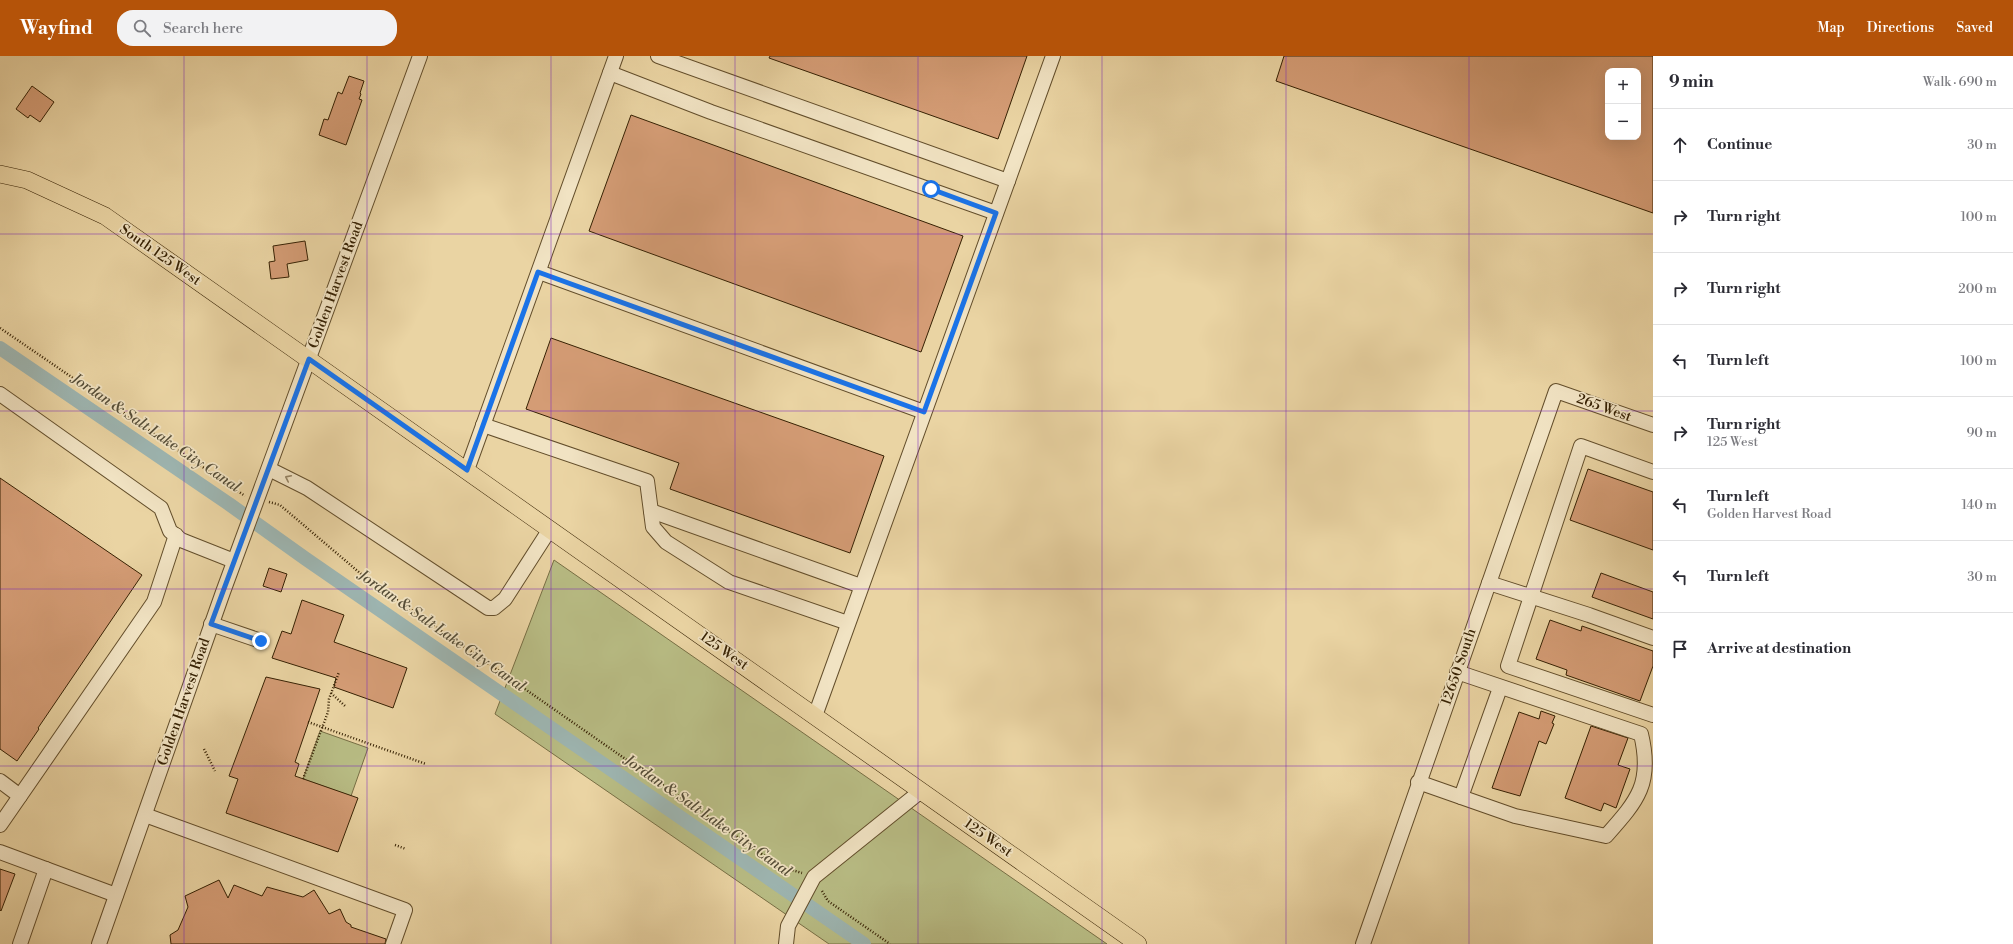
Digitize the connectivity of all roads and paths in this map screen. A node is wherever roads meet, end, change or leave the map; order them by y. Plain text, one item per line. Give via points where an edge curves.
1 (420, 56) edge
2 (616, 56) edge
3 (658, 56) edge
4 (1053, 56) edge
5 (610, 73) junction
6 (0, 174) edge
7 (1008, 182) junction
8 (996, 213) junction
9 (538, 272) junction
10 (0, 328) edge
11 (309, 359) junction
12 (1556, 391) joint
13 (0, 394) edge
14 (924, 412) junction
15 (483, 425) junction
16 (1653, 425) edge
17 (269, 469) junction
18 (467, 470) junction
19 (1653, 472) edge
20 (256, 502) junction
21 (651, 511) junction
22 (550, 529) junction
23 (176, 535) junction
24 (234, 561) junction
25 (1489, 582) junction
26 (861, 586) junction
27 (1530, 596) junction
28 (848, 623) junction
29 (211, 624) junction
30 (1653, 638) edge
31 (261, 641) dead end
32 (339, 672) dead end
33 (1457, 672) junction
34 (1500, 688) junction
35 (331, 693) junction
36 (345, 706) dead end
37 (1653, 715) edge
38 (815, 716) junction
39 (308, 722) dead end
40 (321, 727) junction
41 (204, 749) dead end
42 (426, 764) dead end
43 (216, 771) dead end
44 (303, 779) dead end
45 (0, 781) edge
46 (1418, 782) junction
47 (921, 791) junction
48 (20, 796) junction
49 (1461, 797) junction
50 (144, 815) junction
51 (0, 825) edge
52 (395, 845) dead end
53 (406, 849) dead end
54 (0, 852) edge
55 (46, 870) junction
56 (813, 880) junction
57 (116, 895) junction
58 (20, 944) edge
59 (99, 944) edge
60 (393, 944) edge
61 (786, 944) edge
62 (890, 944) edge
63 (1138, 944) edge
64 (1363, 944) edge

1 - 11 street, Golden Harvest Road
2 - 5 street
3 - 7 street
4 - 7 street
5 - 8 street via 711,112
5 - 9 street
6 - 11 main road, South 125 West via 27,180 105,216
7 - 8 street
8 - 14 street
9 - 14 street
9 - 15 street
10 - 20 path via 242,495
11 - 17 street, Golden Harvest Road
11 - 18 main road, 125 West
12 - 16 street, 265 West
12 - 25 street, 12650 South
13 - 23 street via 161,508 170,531
14 - 26 street
15 - 18 street
15 - 21 street via 647,481
17 - 20 street, Golden Harvest Road
22 -> 17 street via 505,599 494,608 488,608 307,488
18 - 22 main road, 125 West
19 - 27 street via 1581,446
20 - 24 street, Golden Harvest Road
20 - 56 path via 280,505 367,579 779,866
21 - 26 street
21 - 28 street via 653,527 666,542 729,582
22 - 38 main road, 125 West
23 - 24 street via 181,540
23 - 48 street via 154,602
24 - 29 street, Golden Harvest Road
25 - 27 street
25 - 33 street, 12650 South
26 - 28 street
27 - 30 street
27 - 37 street via 1508,666
28 - 38 street
29 - 31 street
29 - 50 street, Golden Harvest Road
32 - 35 path
33 - 34 street
33 - 46 street, 12650 South
34 - 49 street
34 - 49 street via 1641,734 1645,750 1645,776 1633,805 1606,836 1515,816
35 - 36 path
35 - 40 path via 328,712
38 - 47 main road, 125 West
39 - 40 path
40 - 42 path
40 - 44 path
41 - 43 path
45 - 48 street
46 - 49 street
46 - 64 street, 12650 South
47 - 56 street
47 - 63 main road, 125 West
48 - 51 street
50 - 57 street, Golden Harvest Road
50 - 60 street via 405,910
52 - 53 path
54 - 55 street
55 - 57 street
55 - 58 street
56 - 61 street via 788,926
56 - 62 path via 828,901
57 - 59 street, Golden Harvest Road

